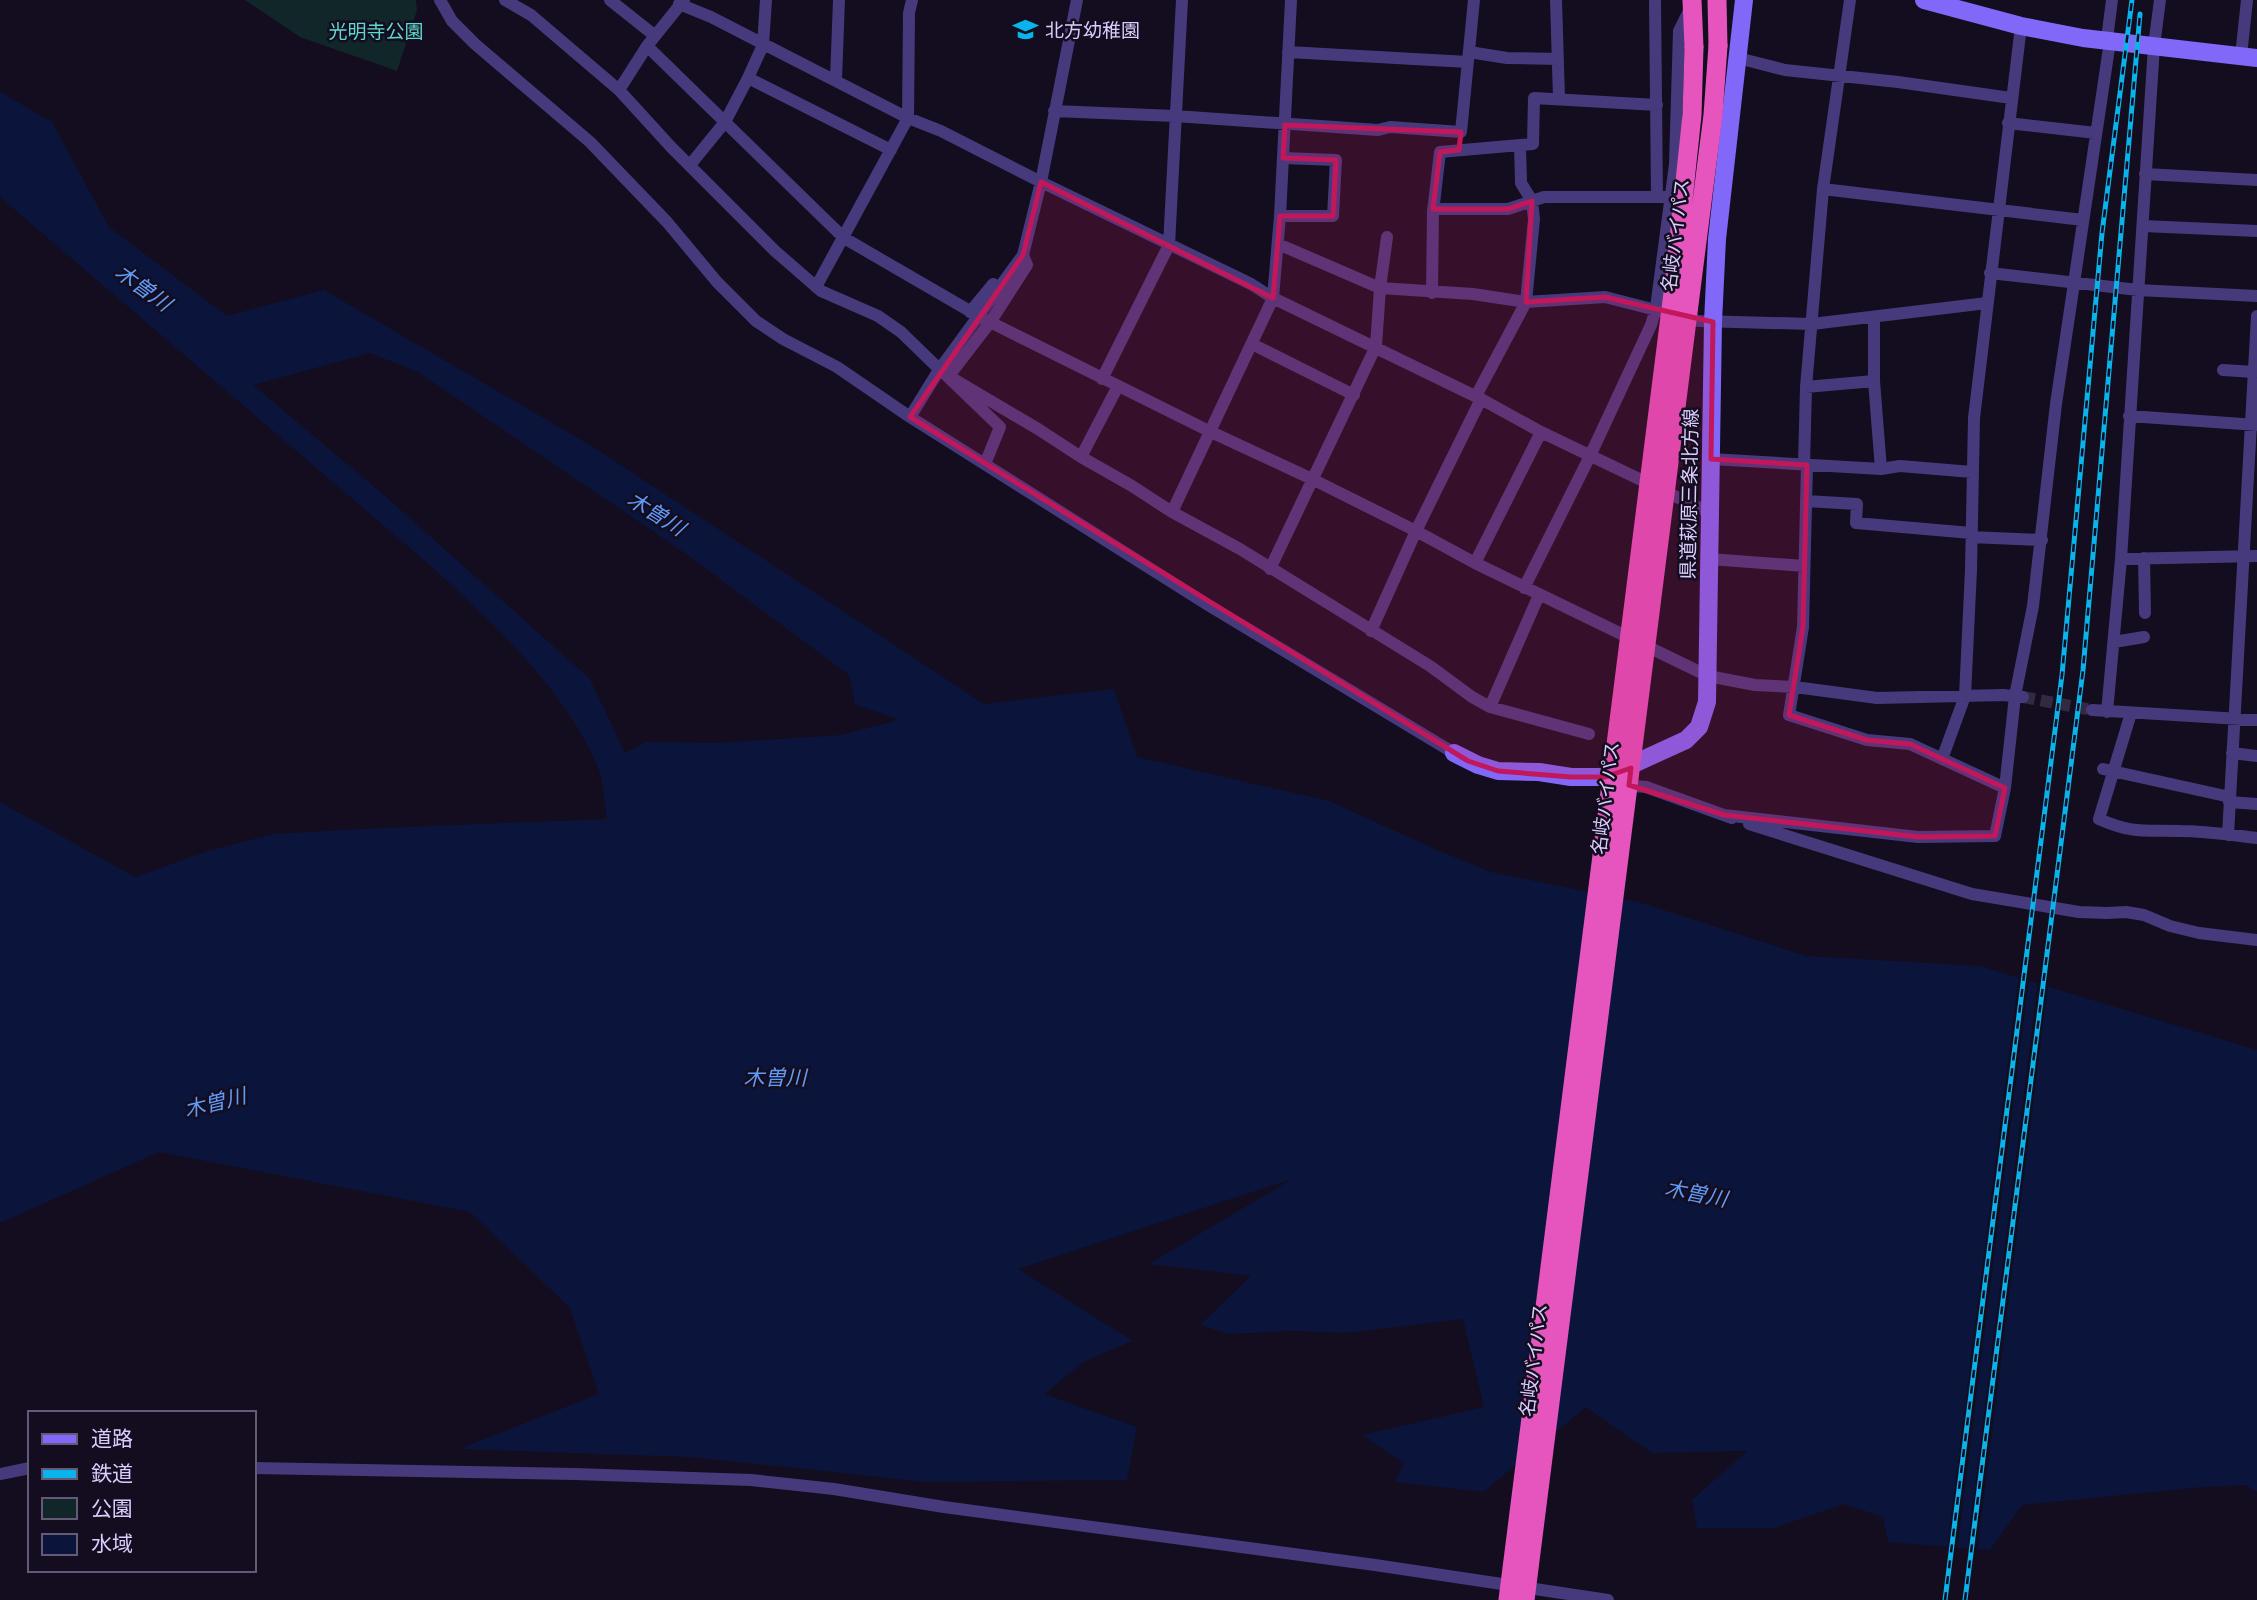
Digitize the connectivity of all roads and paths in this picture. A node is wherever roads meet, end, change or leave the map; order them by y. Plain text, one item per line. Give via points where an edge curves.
1 (440, 0) edge
2 (505, 0) edge
3 (610, 0) edge
4 (766, 0) edge
5 (839, 0) edge
6 (912, 0) edge
7 (1077, 0) edge
8 (1182, 0) edge
9 (1291, 0) edge
10 (1474, 0) edge
11 (1556, 0) edge
12 (1655, 0) edge
13 (1717, 0) edge
14 (1744, 0) edge
15 (1850, 0) edge
16 (1924, 0) edge
17 (2112, 0) edge
18 (2160, 0) edge
19 (2248, 0) edge
20 (681, 2) edge
21 (1692, 2) edge
22 (1948, 3) edge
23 (2021, 26) junction
24 (654, 35) junction
25 (2109, 42) junction
26 (763, 45) junction
27 (647, 46) junction
28 (2154, 47) junction
29 (1288, 52) junction
30 (1468, 57) junction
31 (2249, 57) edge
32 (1738, 58) junction
33 (1558, 59) junction
34 (1839, 77) junction
35 (748, 78) junction
36 (836, 80) junction
37 (619, 90) junction
38 (1559, 98) junction
39 (2011, 98) junction
40 (1657, 104) junction
41 (1054, 111) junction
42 (1175, 116) junction
43 (908, 118) junction
44 (725, 122) junction
45 (2008, 123) junction
46 (1284, 125) junction
47 (1461, 132) junction
48 (2096, 133) junction
49 (1520, 146) junction
50 (891, 150) junction
51 (1459, 150) junction
52 (1283, 158) junction
53 (690, 165) junction
54 (2146, 174) junction
55 (2257, 180) edge
56 (1041, 182) junction
57 (1823, 189) junction
58 (1657, 197) junction
59 (1672, 197) junction
60 (1532, 201) junction
61 (1433, 209) junction
62 (1997, 210) junction
63 (1280, 216) junction
64 (2083, 220) junction
65 (2143, 226) junction
66 (2257, 231) edge
67 (1387, 237) dead end
68 (844, 238) junction
69 (1278, 244) junction
70 (1169, 245) junction
71 (1023, 255) junction
72 (1990, 273) junction
73 (2074, 284) junction
74 (816, 287) junction
75 (1380, 288) junction
76 (2138, 290) junction
77 (1432, 293) junction
78 (2257, 296) edge
79 (1273, 298) junction
80 (1526, 302) junction
81 (1987, 303) junction
82 (1656, 308) junction
83 (2257, 316) edge
84 (980, 317) junction
85 (1874, 317) junction
86 (1713, 322) junction
87 (1812, 324) junction
88 (1252, 344) junction
89 (1376, 346) junction
90 (2223, 370) dead end
91 (2254, 372) junction
92 (943, 373) junction
93 (1102, 379) junction
94 (1874, 381) junction
95 (1118, 386) junction
96 (1807, 387) junction
97 (1354, 395) junction
98 (1478, 397) junction
99 (2129, 416) junction
100 (910, 417) junction
101 (2254, 425) edge
102 (1209, 431) junction
103 (1541, 432) junction
104 (1590, 456) junction
105 (1081, 457) junction
106 (1711, 459) junction
107 (985, 464) junction
108 (1805, 465) junction
109 (1881, 469) junction
110 (1972, 472) junction
111 (1314, 480) junction
112 (1806, 501) junction
113 (1172, 512) junction
114 (1710, 513) junction
115 (1416, 531) junction
116 (1971, 535) junction
117 (2042, 540) junction
118 (2251, 556) edge
119 (2144, 558) junction
120 (1709, 559) junction
121 (2120, 559) junction
122 (1475, 563) junction
123 (1804, 566) junction
124 (1270, 569) junction
125 (1524, 587) junction
126 (1539, 594) junction
127 (2145, 612) dead end
128 (1371, 631) junction
129 (2144, 637) dead end
130 (2114, 642) junction
131 (1708, 676) junction
132 (1795, 687) junction
133 (1965, 696) junction
134 (2019, 696) junction
135 (1490, 707) junction
136 (2092, 710) tunnel mouth
137 (2107, 712) junction
138 (2131, 713) junction
139 (2235, 719) junction
140 (2257, 720) edge
141 (1589, 734) dead end
142 (1454, 753) joint
143 (2232, 753) junction
144 (2257, 756) edge
145 (1942, 759) junction
146 (2108, 770) junction
147 (1605, 777) junction
148 (2005, 788) junction
149 (2230, 800) junction
150 (2257, 804) edge
151 (1724, 815) junction
152 (2228, 835) junction
153 (2257, 838) edge
154 (2257, 940) edge
155 (28, 1468) edge
156 (256, 1468) edge
157 (0, 1474) edge
158 (1508, 1600) edge
159 (1525, 1600) edge
160 (1608, 1600) edge

1 - 100 street via 452,21 475,44 590,142 756,321
2 - 37 street via 531,15
3 - 24 street
4 - 26 street
5 - 36 street
6 - 43 street
7 - 41 street
8 - 42 street
9 - 29 street
10 - 30 street
11 - 33 street
12 - 40 street
13 - 159 highway, 名岐バイパス, bridge via 1713,115
14 - 32 main road, 県道萩原三条北方線
15 - 34 street
16 - 22 main road
17 - 25 street
18 - 28 street
19 - 31 street
20 - 24 street
20 - 26 street
21 - 59 street via 1679,32
21 - 158 highway, 名岐バイパス, bridge via 1692,115 1674,285
22 - 23 main road
23 - 25 main road
23 - 39 street
24 - 27 street
25 - 28 main road
25 - 48 street
26 - 35 street
26 - 36 street
27 - 37 street
27 - 44 street
28 - 31 main road
28 - 54 street
29 - 30 street
29 - 46 street
30 - 33 street
30 - 47 street
32 - 34 street
32 - 86 main road, 県道萩原三条北方線 via 1717,239
33 - 38 street
34 - 39 street
34 - 57 street
35 - 44 street
35 - 50 street
36 - 43 street
37 - 53 street
38 - 40 street
38 - 49 street via 1534,98 1534,144
39 - 45 street
40 - 58 street
41 - 42 street
41 - 56 street
42 - 46 street
42 - 70 street
43 - 50 street
43 - 56 street
44 - 53 street
44 - 68 street
45 - 48 street
45 - 62 street
46 - 47 street
46 - 52 street
47 - 51 street
48 - 64 street
49 - 51 street
49 - 60 street via 1521,183
50 - 68 street
51 - 61 street via 1440,152
52 - 63 street
52 - 63 street via 1336,160 1333,216
53 - 74 street
54 - 55 street
54 - 65 street
56 - 70 street
56 - 71 street
57 - 62 street
57 - 87 street
58 - 59 street
58 - 60 street via 1544,197
59 - 82 street
60 - 61 street via 1508,209
60 - 80 street
61 - 77 street
62 - 64 street
62 - 72 street
63 - 69 street
64 - 73 street
65 - 66 street
65 - 76 street
67 - 75 street
68 - 74 street
68 - 84 street
69 - 75 street
69 - 79 street
70 - 79 street
70 - 93 street
71 - 84 street via 1013,260
71 - 84 street via 1027,265
71 - 100 street
72 - 73 street
72 - 81 street
73 - 76 street
73 - 117 street
74 - 92 street via 878,316
75 - 77 street
75 - 89 street
76 - 78 street
76 - 99 street
77 - 80 street
79 - 88 street
79 - 89 street
80 - 82 street via 1605,297
80 - 98 street
81 - 85 street
81 - 110 street
82 - 86 street
82 - 104 street
83 - 91 street
84 - 92 street
84 - 93 street
85 - 87 street
85 - 94 street
86 - 87 street
86 - 106 main road, 県道萩原三条北方線
87 - 96 street
88 - 97 street
88 - 102 street
89 - 97 street
89 - 98 street
90 - 91 street
91 - 101 street
92 - 105 street
92 - 107 street via 1000,427
93 - 95 street
94 - 96 street
94 - 109 street
95 - 102 street
95 - 105 street
96 - 108 street
97 - 111 street
98 - 103 street
98 - 115 street
99 - 101 street
99 - 121 street
100 - 107 street
101 - 118 street
102 - 111 street
102 - 113 street
103 - 104 street
103 - 122 street
104 - 114 street
104 - 125 street
105 - 113 street
106 - 108 street
106 - 114 main road, 県道萩原三条北方線
107 - 142 street
108 - 109 street
108 - 112 street
109 - 110 street via 1900,466
110 - 116 street
111 - 115 street
111 - 124 street
112 - 116 street via 1857,504 1856,523
112 - 123 street
113 - 124 street
114 - 120 main road, 県道萩原三条北方線
115 - 122 street
115 - 128 street
116 - 117 street
116 - 133 street
117 - 134 street
118 - 119 street
118 - 139 street
119 - 121 street
119 - 127 street
120 - 123 street
120 - 131 main road, 県道萩原三条北方線
121 - 130 street
122 - 125 street
123 - 132 street via 1803,627
124 - 128 street
125 - 126 street
126 - 131 street
126 - 135 street
128 - 135 street
129 - 130 street
130 - 137 street
131 - 132 street
131 - 147 main road, 県道萩原三条北方線 via 1704,715 1691,736
132 - 133 street via 1877,698
132 - 145 street via 1789,715 1867,740 1909,744
133 - 134 street
133 - 145 street
134 - 148 street
135 - 141 street
136 - 137 street
137 - 138 street
138 - 139 street
138 - 146 street
139 - 140 street
139 - 143 street
142 - 147 main road, 県道萩原三条北方線 via 1498,771
143 - 144 street
143 - 149 street
145 - 148 street
146 - 149 street
146 - 152 street via 2099,819 2137,832
147 - 151 street
148 - 151 street via 1995,836 1918,837
149 - 150 street
149 - 152 street
151 - 154 street via 1972,894 2079,912 2126,912 2199,933
152 - 153 street
155 - 157 street
156 - 160 street via 751,1480

